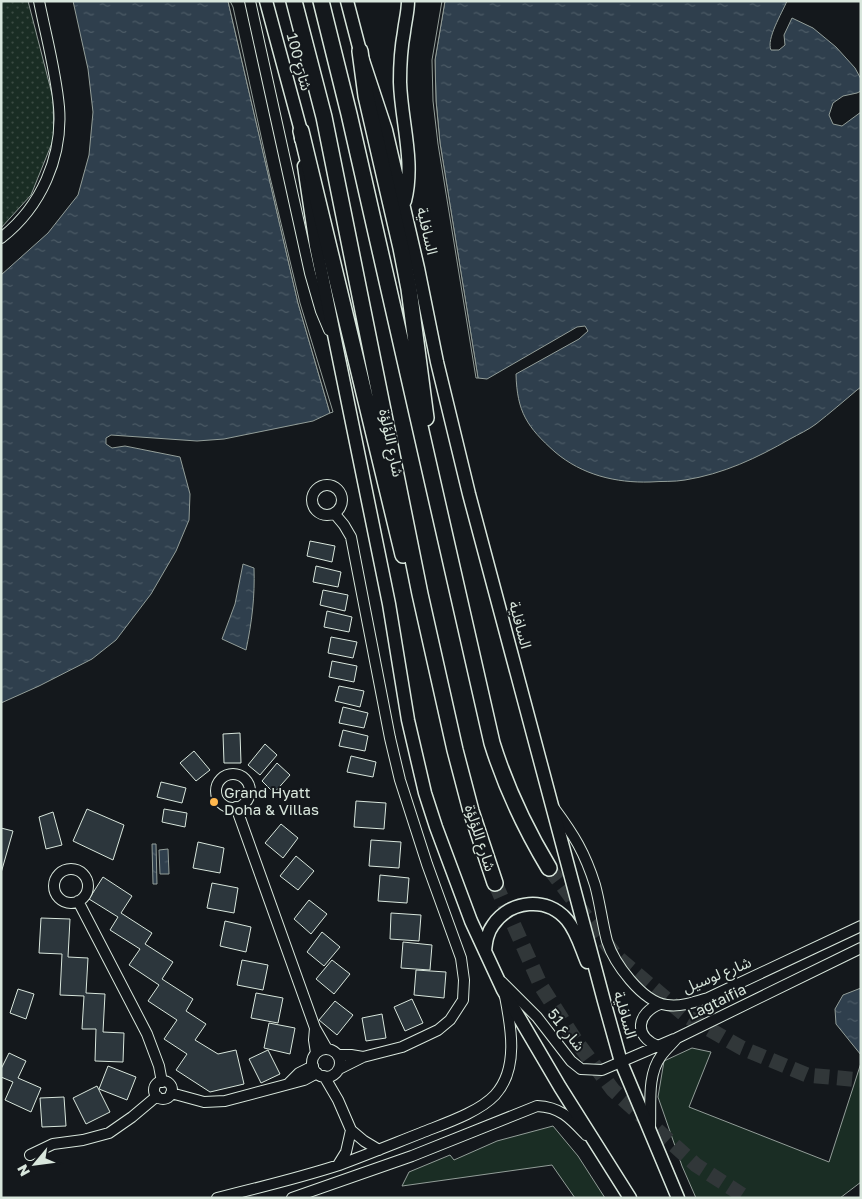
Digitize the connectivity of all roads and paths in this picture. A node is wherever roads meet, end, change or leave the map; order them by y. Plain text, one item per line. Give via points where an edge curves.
1 (39, 1) edge
2 (250, 1) edge
3 (266, 1) edge
4 (294, 1) edge
5 (321, 1) edge
6 (347, 1) edge
7 (408, 4) edge
8 (360, 51) junction
9 (300, 131) junction
10 (404, 205) junction
11 (1, 238) edge
12 (337, 347) junction
13 (334, 513) dead end
14 (442, 522) junction
15 (420, 594) junction
16 (550, 803) junction
17 (236, 807) dead end
18 (549, 868) tunnel mouth
19 (495, 883) tunnel mouth
20 (78, 901) dead end
21 (861, 926) edge
22 (861, 948) edge
23 (485, 951) junction
24 (501, 985) junction
25 (604, 1001) junction
26 (660, 1004) junction
27 (315, 1028) junction
28 (677, 1038) junction
29 (658, 1046) junction
30 (327, 1048) junction
31 (316, 1053) junction
32 (338, 1055) junction
33 (363, 1057) junction
34 (621, 1062) junction
35 (337, 1071) junction
36 (318, 1072) junction
37 (162, 1082) junction
38 (171, 1093) junction
39 (157, 1096) junction
40 (338, 1100) junction
41 (351, 1130) junction
42 (649, 1131) junction
43 (379, 1150) junction
44 (30, 1155) dead end
45 (606, 1158) junction
46 (338, 1165) junction
47 (217, 1198) edge
48 (292, 1198) edge
49 (630, 1198) edge
50 (678, 1198) edge

1 - 11 street via 59,106 59,137 52,167 38,197 17,225
2 - 12 street via 310,273 321,311
3 - 9 street, شارع 100
4 - 15 main road, شارع اللؤلؤة via 324,117
5 - 14 main road, شارع اللؤلؤة
6 - 8 street
7 - 10 street via 401,73 409,170
8 - 10 street, السافلية via 386,130
8 - 14 main road via 365,88 409,289
9 - 12 street via 307,197
9 - 15 main road via 401,545 408,570
10 - 16 street, السافلية via 469,494
12 - 23 street via 389,604 416,758 447,858
13 - 33 street via 351,537 400,780 461,958 464,980 463,1000 450,1020 438,1030 402,1047
14 - 18 main road, شارع اللؤلؤة via 492,743 510,795
15 - 19 main road, شارع اللؤلؤة via 470,811
16 - 25 street, السافلية
16 - 26 street via 574,834 584,854 611,953 631,981
17 - 27 street
20 - 37 street via 147,1034
21 - 26 street, شارع لوسيل via 708,998 687,1004
22 - 28 street, Lagtaifia
23 - 24 street
23 - 25 street via 491,927 509,909 533,904 546,906 557,911 574,930
24 - 34 street, شارع 51 via 537,1017 581,1069 602,1070
24 - 43 street via 512,1051 507,1072 495,1095 443,1124
24 - 45 street
25 - 34 street, السافلية
26 - 29 street via 646,1011 641,1019 644,1036
27 - 30 street
27 - 31 street
28 - 29 street, شارع 51
28 - 42 street, Lagtaifia via 660,1057 654,1070
29 - 34 street, شارع 51
30 - 31 street
30 - 32 street
31 - 36 street via 312,1061
32 - 33 street
32 - 35 street
33 - 35 street
34 - 42 street, السافلية
35 - 36 street
35 - 40 street
36 - 38 street via 299,1073 289,1083 225,1101 204,1102
36 - 40 street
37 - 38 street via 168,1083
37 - 39 street via 154,1089
38 - 39 street via 164,1099
39 - 44 street via 110,1132 53,1144
40 - 41 street
41 - 43 street
41 - 46 street via 346,1152
42 - 50 street, السافلية
43 - 46 street
45 - 48 street via 572,1120 558,1110 537,1106 412,1156
45 - 49 street
46 - 47 street

